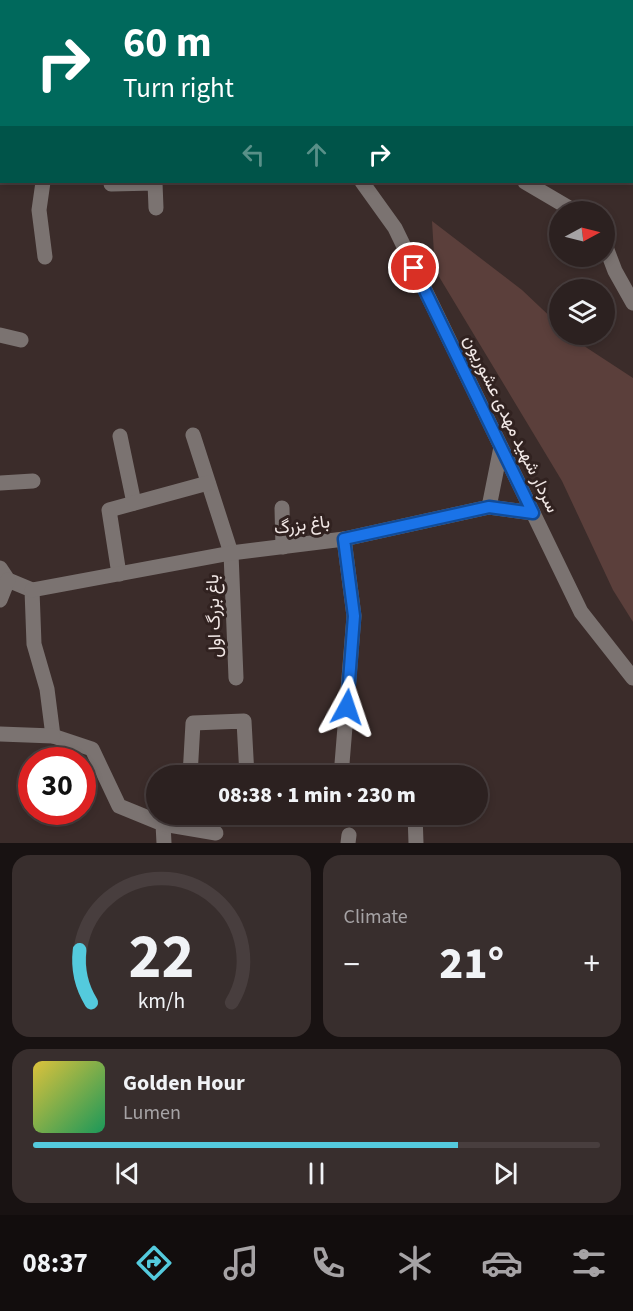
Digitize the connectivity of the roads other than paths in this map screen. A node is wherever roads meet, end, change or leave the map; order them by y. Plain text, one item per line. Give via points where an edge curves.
1 (43, 183) edge
2 (111, 183) edge
3 (155, 183) edge
4 (155, 183) edge
5 (363, 183) edge
6 (527, 183) edge
7 (557, 201) edge
8 (156, 208) dead end
9 (45, 257) dead end
10 (613, 267) edge
11 (633, 303) edge
12 (0, 335) edge
13 (21, 340) dead end
14 (194, 435) dead end
15 (120, 436) dead end
16 (501, 447) junction
17 (33, 481) dead end
18 (0, 483) edge
19 (208, 483) junction
20 (134, 503) junction
21 (489, 507) junction
22 (282, 508) dead end
23 (533, 513) junction
24 (344, 539) junction
25 (283, 547) junction
26 (231, 553) junction
27 (4, 574) edge
28 (118, 574) junction
29 (32, 590) junction
30 (0, 600) edge
31 (236, 678) dead end
32 (633, 678) edge
33 (0, 734) edge
34 (52, 736) junction
35 (191, 765) edge
36 (246, 765) edge
37 (342, 765) edge
38 (146, 817) edge
39 (164, 825) edge
40 (197, 825) edge
41 (415, 825) edge
42 (216, 833) dead end
43 (164, 843) edge
44 (416, 843) edge

1 - 9 street via 39,210
2 - 4 street
3 - 8 street
5 - 16 street, سردار شهید مهدی عشوریون via 395,228
6 - 7 street
10 - 11 street
12 - 13 street
14 - 19 street, باغ بزرگ اول
15 - 20 street
16 - 21 street
16 - 23 street, سردار شهید مهدی عشوریون
17 - 18 street
19 - 20 street
19 - 26 street, باغ بزرگ اول
20 - 28 street via 109,510
21 - 23 street
21 - 24 street
22 - 25 street
23 - 32 street, سردار شهید مهدی عشوریون via 581,612
24 - 25 street, باغ بزرگ
24 - 37 street, باغ بزرگ via 354,616
25 - 26 street, باغ بزرگ
26 - 28 street, باغ بزرگ
26 - 31 street, باغ بزرگ اول
27 - 29 street
27 - 30 street
28 - 29 street, باغ بزرگ
29 - 34 street via 34,644 47,688
33 - 34 street
34 - 38 street via 92,748 119,806
35 - 36 street via 193,723 244,721
39 - 43 street
40 - 42 street
41 - 44 street

